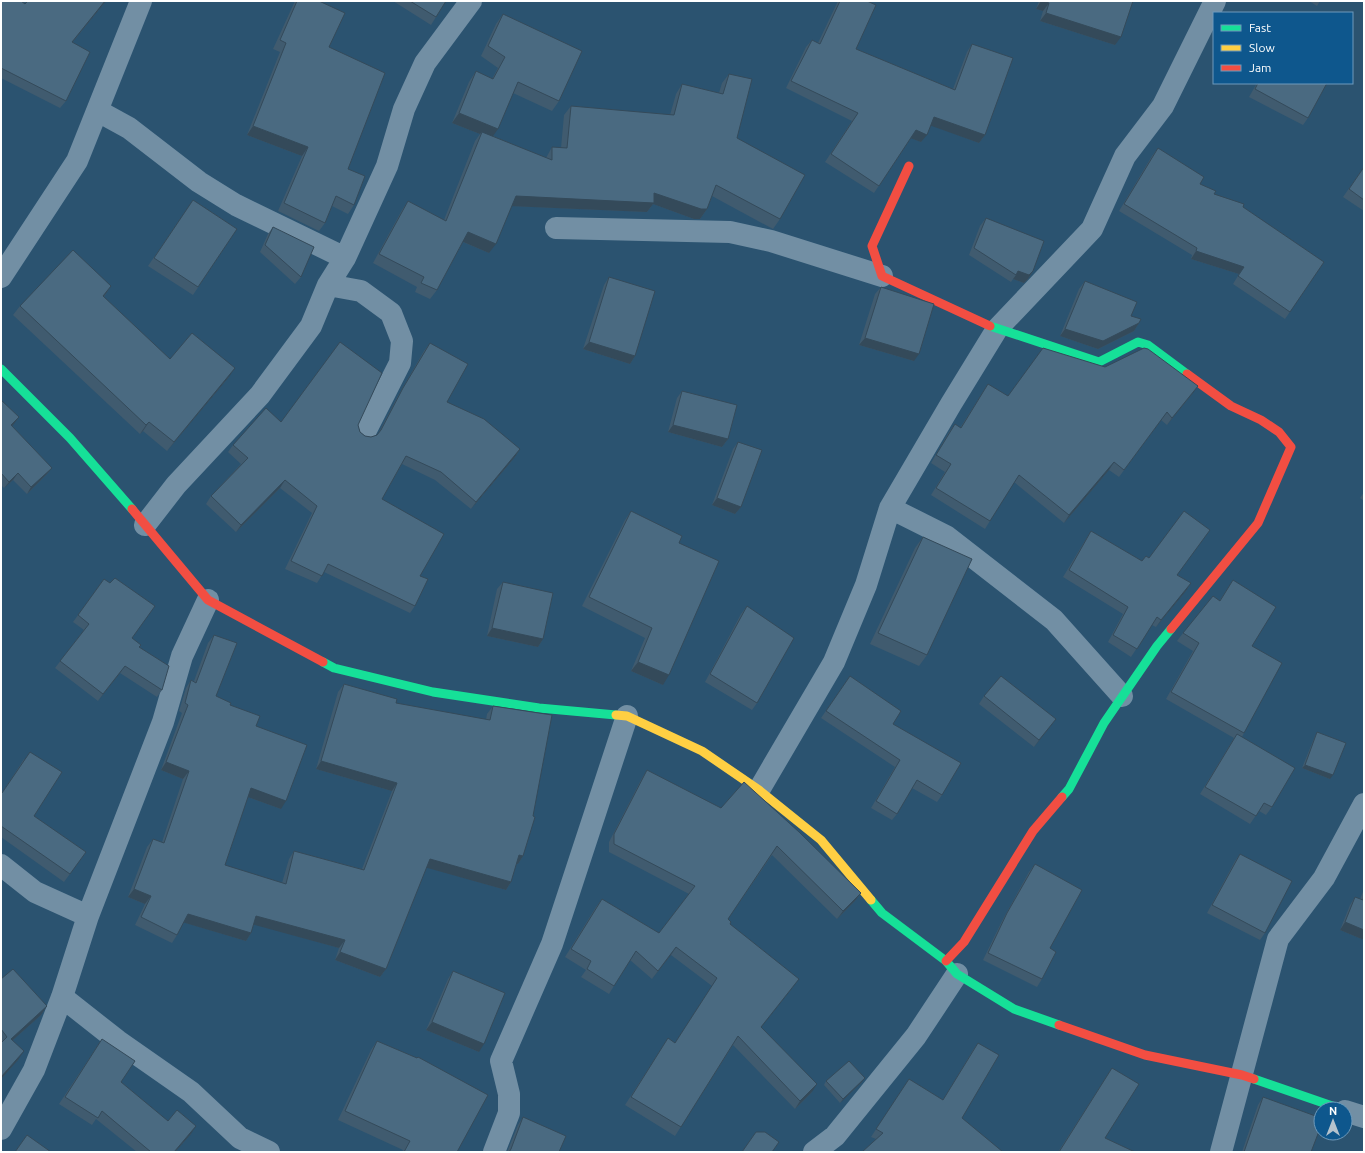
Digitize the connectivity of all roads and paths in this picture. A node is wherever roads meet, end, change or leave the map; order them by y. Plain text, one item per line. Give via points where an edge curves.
1 (141, 1) edge
2 (470, 1) edge
3 (1215, 1) edge
4 (98, 111) junction
5 (909, 166) dead end
6 (556, 228) dead end
7 (344, 258) junction
8 (882, 276) junction
9 (1, 277) edge
10 (328, 285) junction
11 (998, 329) junction
12 (1, 369) edge
13 (365, 432) dead end
14 (890, 508) junction
15 (145, 526) junction
16 (208, 600) junction
17 (1122, 696) junction
18 (627, 716) junction
19 (758, 790) junction
20 (1364, 804) edge
21 (1, 865) edge
22 (88, 916) junction
23 (951, 968) junction
24 (62, 997) junction
25 (1242, 1075) junction
26 (1317, 1101) edge
27 (1353, 1113) edge
28 (1364, 1117) edge
29 (1, 1129) edge
30 (269, 1152) edge
31 (494, 1152) edge
32 (814, 1152) edge
33 (1221, 1152) edge

1 - 4 street
2 - 7 street via 425,63 404,109 387,166
3 - 11 street via 1163,106 1125,156 1092,230
4 - 7 street via 129,128 199,182 236,205
4 - 9 street via 77,161
5 - 8 street via 872,246
6 - 8 street via 730,232 771,241
7 - 10 street
8 - 11 street
10 - 13 street via 361,291 391,313 402,341 400,363
10 - 15 street via 310,326 260,395 176,485
11 - 14 street
11 - 17 street via 1099,362 1138,342 1148,346 1231,406 1279,432 1292,447 1258,523 1157,646
12 - 15 street via 70,438
14 - 17 street via 946,536 1054,620
14 - 19 street via 866,585 834,662
15 - 16 street
16 - 18 street via 334,668 433,692 539,708
16 - 22 street via 182,656 163,722
17 - 23 street via 1104,723 1068,789 1033,831 964,942
18 - 19 street via 702,751
18 - 31 street via 552,944 501,1061 509,1094 509,1113
19 - 23 street via 821,840 882,913
20 - 25 street via 1324,878 1278,939
21 - 22 street via 35,892
22 - 24 street
23 - 25 street via 1022,1012 1145,1055
23 - 32 street via 916,1036 835,1136
24 - 29 street via 34,1070
24 - 30 street via 118,1041 191,1092 240,1138
25 - 26 street
25 - 33 street
27 - 28 street

